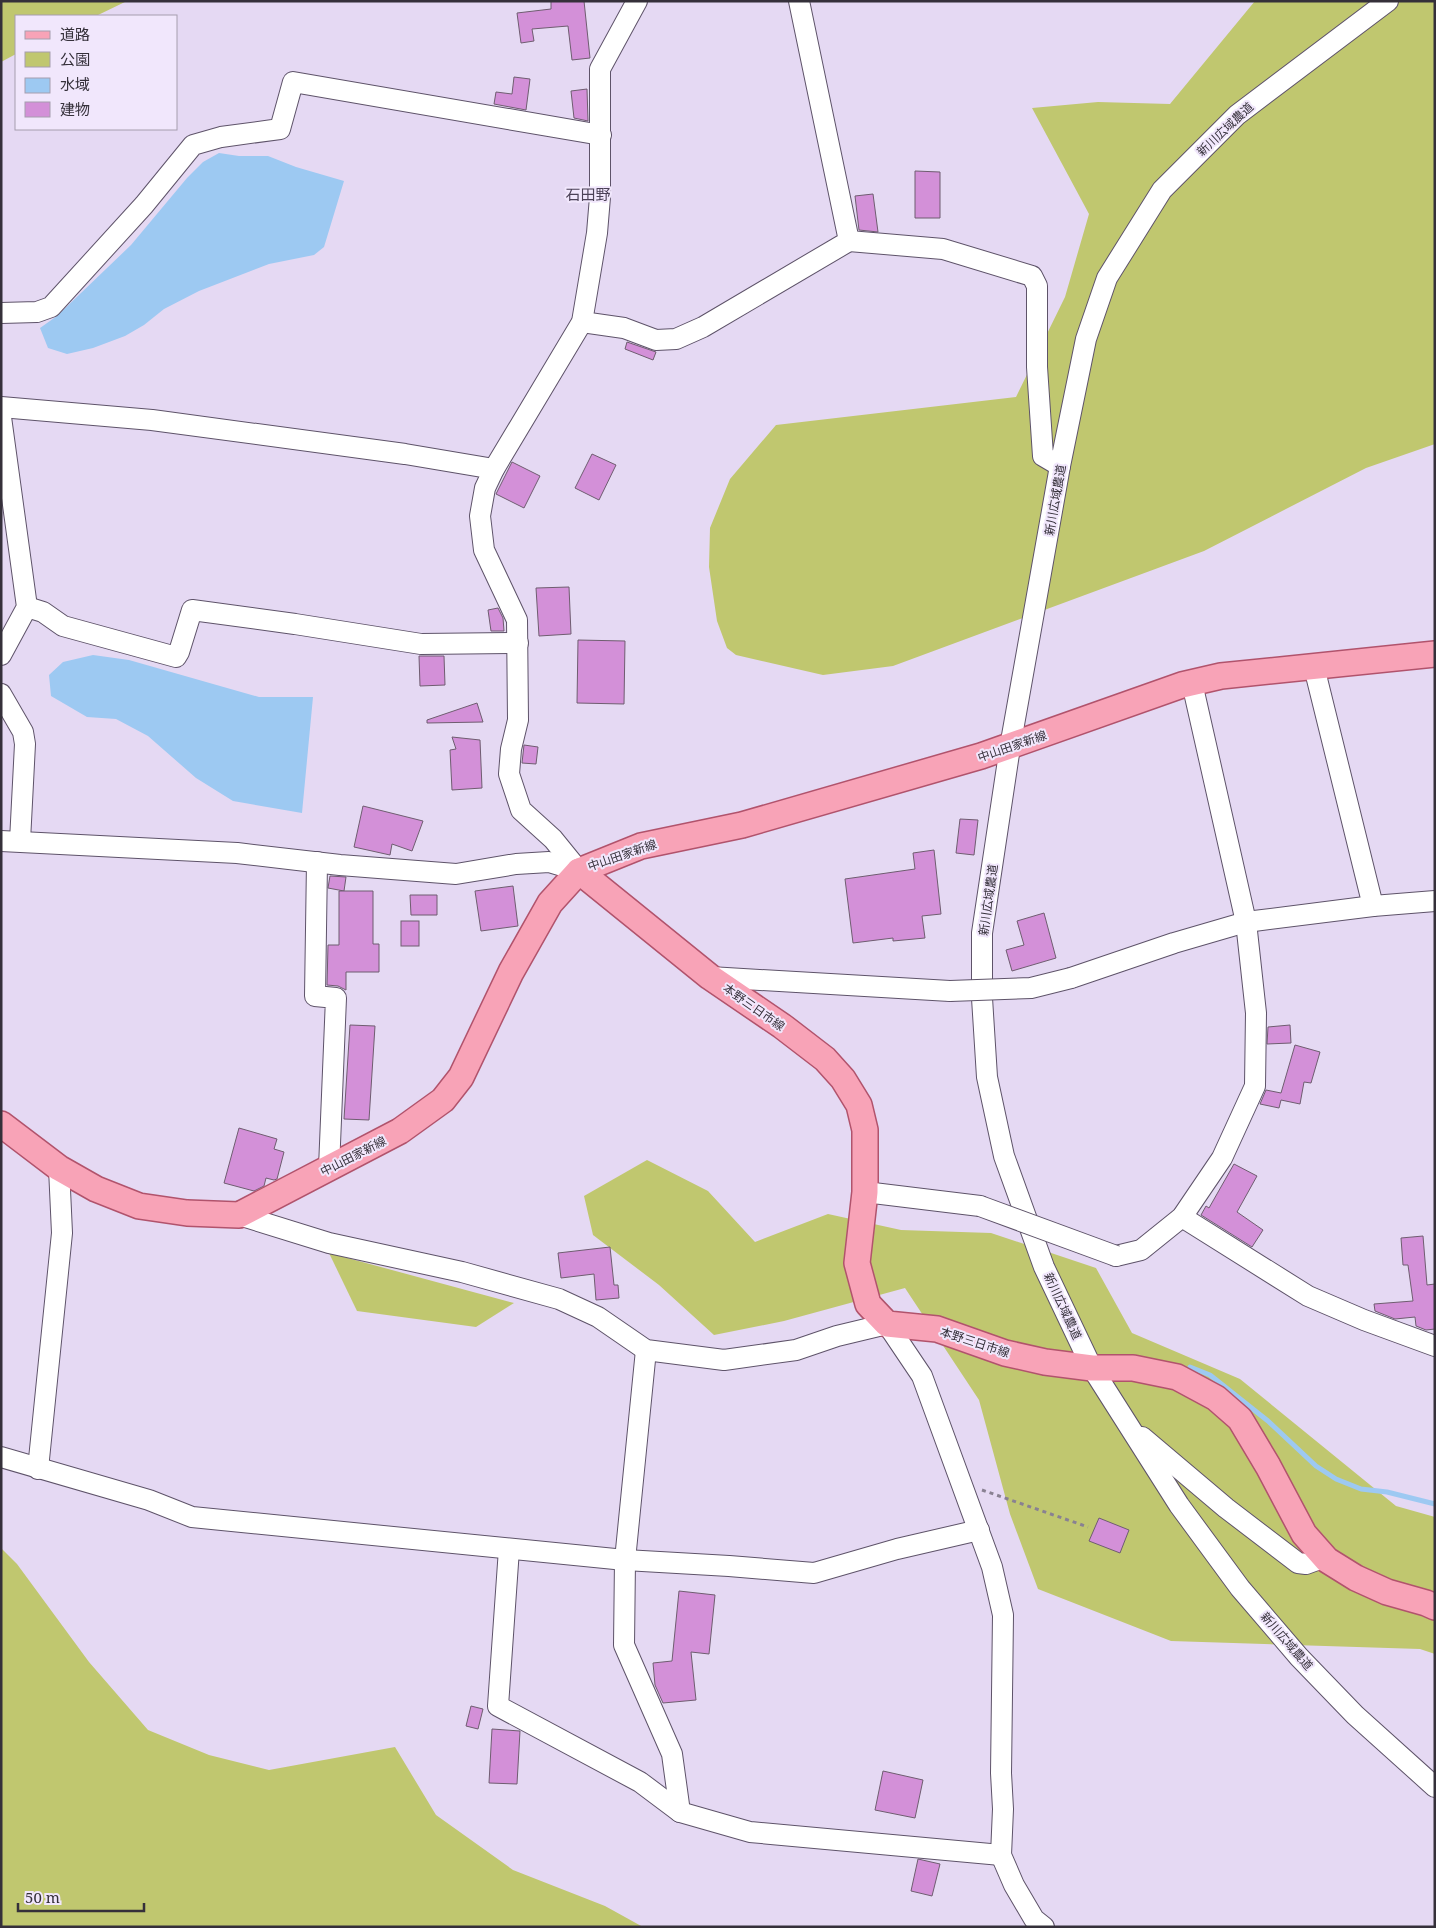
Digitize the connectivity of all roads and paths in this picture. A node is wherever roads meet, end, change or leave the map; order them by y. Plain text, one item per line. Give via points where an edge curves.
1 (637, 1) edge
2 (799, 1) edge
3 (1388, 1) edge
4 (601, 135) junction
5 (849, 241) junction
6 (1, 313) edge
7 (582, 322) junction
8 (1, 407) edge
9 (1, 417) edge
10 (1060, 466) junction
11 (494, 469) junction
12 (27, 607) junction
13 (518, 643) junction
14 (1435, 654) edge
15 (1, 655) edge
16 (1314, 667) junction
17 (1192, 683) junction
18 (1, 694) edge
19 (1010, 747) junction
20 (10, 841) edge
21 (317, 862) junction
22 (579, 870) junction
23 (1435, 901) edge
24 (1373, 906) junction
25 (1246, 922) junction
26 (710, 977) junction
27 (1, 1124) edge
28 (59, 1168) junction
29 (329, 1168) junction
30 (865, 1192) junction
31 (238, 1215) junction
32 (1182, 1217) junction
33 (887, 1324) junction
34 (1435, 1346) edge
35 (646, 1350) junction
36 (1092, 1368) junction
37 (1128, 1425) junction
38 (1, 1457) edge
39 (38, 1469) junction
40 (961, 1482) junction
41 (1088, 1527) dead end
42 (978, 1530) junction
43 (509, 1549) junction
44 (1325, 1557) junction
45 (625, 1560) junction
46 (1435, 1607) edge
47 (1435, 1787) edge
48 (680, 1812) junction
49 (1001, 1855) junction
50 (1044, 1927) edge

1 - 4 street via 600,69
2 - 5 street
3 - 10 street, 新川広域農道 via 1238,115 1162,190 1107,278 1086,339
4 - 6 street via 293,82 280,129 221,137 193,145 144,205 51,307 37,312
4 - 7 street via 597,233
5 - 7 street via 676,339 656,340 624,328
5 - 10 street via 943,249 1032,276 1037,286 1037,367 1043,456
7 - 11 street
8 - 11 street via 152,420
9 - 12 street
10 - 19 street, 新川広域農道
11 - 13 street via 485,488 480,516 484,550 517,620
12 - 13 street via 64,626 176,658 192,610 421,644
12 - 15 street
13 - 22 street via 518,720 510,749 509,774 520,810 553,839
14 - 16 main road, 中山田家新線
16 - 17 main road, 中山田家新線 via 1221,676
16 - 24 street
17 - 19 main road, 中山田家新線
17 - 25 street
18 - 20 street via 23,732 25,744
19 - 22 main road, 中山田家新線 via 742,825 641,846
19 - 36 street, 新川広域農道 via 982,933 987,1077 1004,1156 1044,1267
20 - 21 street via 238,853
21 - 22 street via 456,874 549,862
21 - 29 street via 315,996 336,998
22 - 26 main road, 本野三日市線
22 - 29 main road, 中山田家新線 via 550,903 511,972 461,1077 443,1100 400,1132
23 - 24 street
24 - 25 street
25 - 26 street, bridge via 1031,988 950,991
25 - 32 street via 1256,1013 1255,1086 1222,1158
26 - 30 main road, 本野三日市線 via 818,1053 843,1079 859,1105 864,1130
27 - 28 main road, 中山田家新線
28 - 31 main road, 中山田家新線 via 96,1189 139,1206 187,1213
28 - 39 street via 62,1233
29 - 31 main road, 中山田家新線
30 - 32 street, bridge via 980,1206 1116,1256 1141,1250
30 - 33 main road, 本野三日市線 via 858,1262 868,1304
31 - 35 street via 329,1243 462,1272 560,1299 598,1317
32 - 34 street via 1308,1296
33 - 35 street via 796,1350 724,1360
33 - 36 main road, 本野三日市線 via 937,1329 1005,1353
33 - 40 street via 922,1376
35 - 45 street
36 - 37 street, 新川広域農道
36 - 44 main road, 本野三日市線 via 1133,1368 1177,1376 1216,1398 1240,1419 1304,1534
37 - 44 street via 1226,1508 1298,1562 1306,1564
37 - 47 street, 新川広域農道 via 1179,1505 1246,1595 1354,1715
38 - 39 street
39 - 43 street via 150,1500 192,1517
40 - 41 path
40 - 42 street
42 - 45 street via 814,1573
42 - 49 street via 992,1567 1003,1615
43 - 45 street
43 - 48 street via 498,1706 640,1782
44 - 46 main road, 本野三日市線 via 1356,1578
45 - 48 street via 624,1645 672,1754
48 - 49 street via 750,1832
49 - 50 street via 1034,1919

